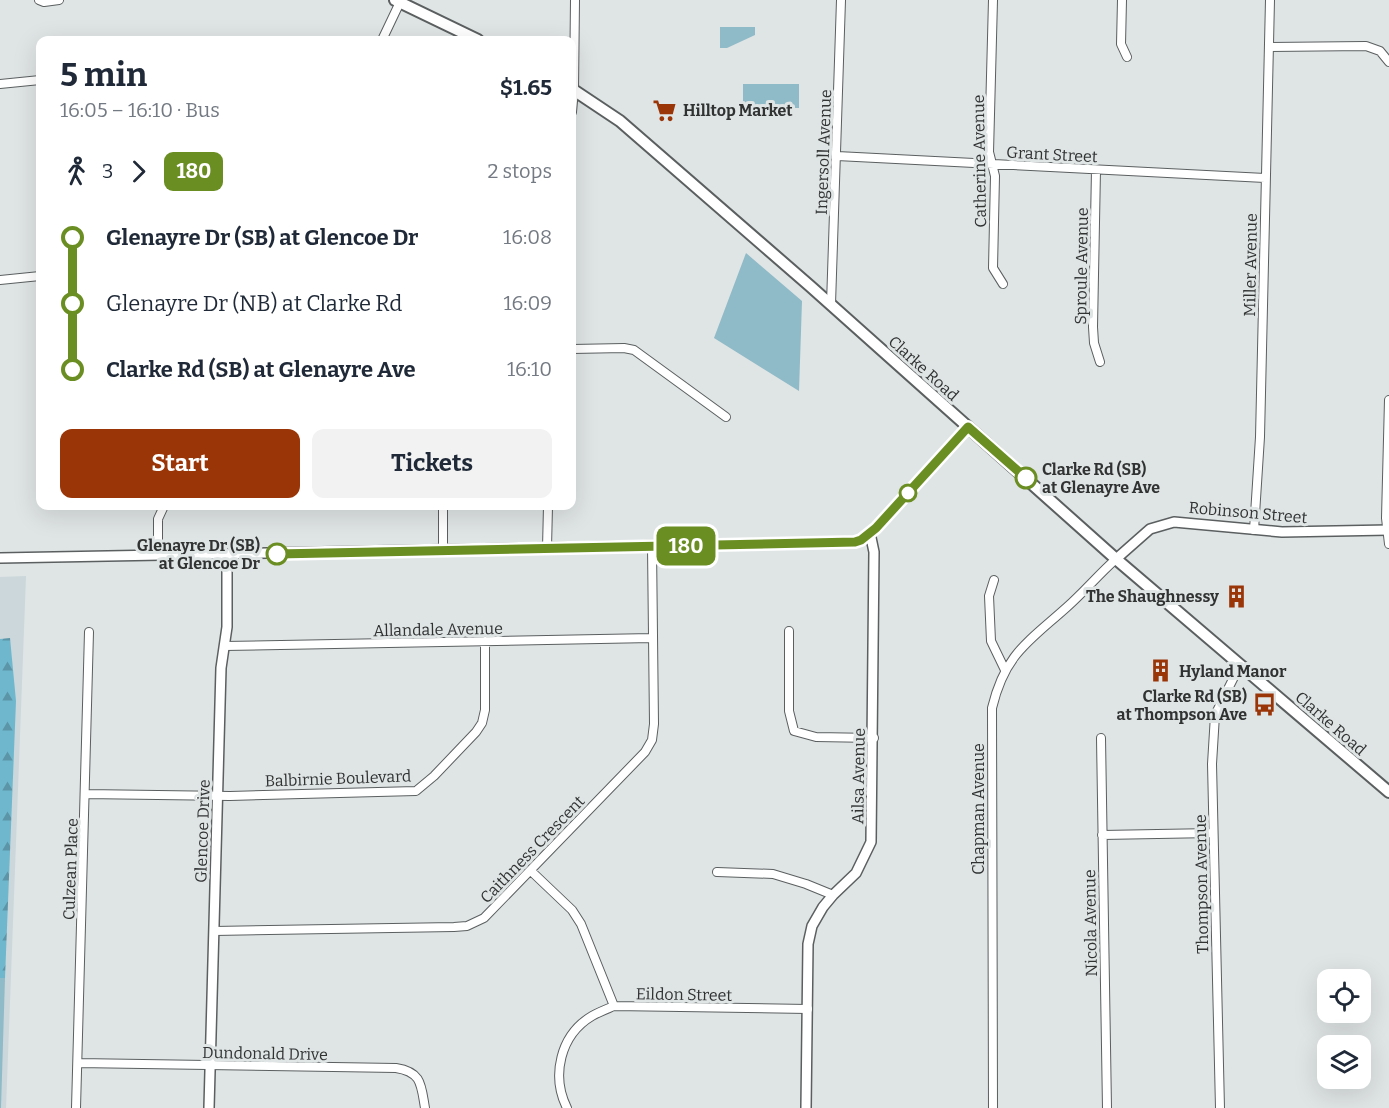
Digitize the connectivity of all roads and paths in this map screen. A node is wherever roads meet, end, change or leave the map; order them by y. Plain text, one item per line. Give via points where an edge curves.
1 (39, 0) edge
2 (59, 0) edge
3 (575, 0) edge
4 (842, 0) edge
5 (993, 0) edge
6 (1122, 0) edge
7 (1270, 0) edge
8 (399, 1) edge
9 (384, 36) edge
10 (470, 36) edge
11 (574, 36) edge
12 (1270, 47) junction
13 (1127, 57) dead end
14 (1389, 62) edge
15 (36, 80) edge
16 (0, 84) edge
17 (576, 92) edge
18 (837, 156) junction
19 (992, 164) junction
20 (1096, 170) junction
21 (1265, 178) junction
22 (36, 276) edge
23 (0, 280) edge
24 (1003, 284) dead end
25 (831, 304) junction
26 (576, 349) edge
27 (1100, 362) dead end
28 (1389, 399) edge
29 (726, 417) dead end
30 (968, 427) junction
31 (162, 510) edge
32 (443, 510) edge
33 (548, 510) edge
34 (1254, 530) junction
35 (1388, 530) edge
36 (870, 533) junction
37 (1389, 544) edge
38 (652, 547) junction
39 (547, 548) junction
40 (443, 550) junction
41 (158, 555) junction
42 (227, 555) junction
43 (0, 558) edge
44 (1116, 559) junction
45 (994, 580) dead end
46 (789, 631) dead end
47 (89, 632) dead end
48 (651, 638) junction
49 (485, 641) junction
50 (224, 646) junction
51 (1240, 665) junction
52 (1005, 670) junction
53 (874, 738) junction
54 (1101, 738) dead end
55 (1389, 792) edge
56 (85, 794) junction
57 (218, 795) junction
58 (1214, 833) junction
59 (1102, 835) junction
60 (531, 871) junction
61 (717, 872) dead end
62 (832, 895) junction
63 (214, 931) junction
64 (614, 1006) junction
65 (808, 1009) junction
66 (78, 1063) junction
67 (210, 1066) junction
68 (76, 1108) edge
69 (208, 1108) edge
70 (425, 1108) edge
71 (567, 1108) edge
72 (806, 1108) edge
73 (993, 1108) edge
74 (1107, 1108) edge
75 (1221, 1108) edge

1 - 2 street
3 - 11 street
4 - 18 street, Ingersoll Avenue
5 - 19 street, Catherine Avenue via 989,152
6 - 13 street via 1121,44
7 - 12 street, Miller Avenue
8 - 9 street
8 - 10 main road
12 - 14 street via 1366,46 1380,51
12 - 21 street, Miller Avenue
15 - 16 street
17 - 25 main road, Clarke Road via 620,121
18 - 19 street, Grant Street
18 - 25 street, Ingersoll Avenue
19 - 20 street, Grant Street
19 - 24 street, Catherine Avenue via 993,268
20 - 21 street, Grant Street
20 - 27 street, Sproule Avenue via 1093,335
21 - 34 street, Miller Avenue via 1260,437
22 - 23 street
25 - 30 main road, Clarke Road
26 - 29 street via 634,350
28 - 35 street
30 - 36 street
30 - 44 main road, Clarke Road
31 - 41 street via 158,519
32 - 40 street
33 - 39 street
34 - 35 street, Robinson Street
34 - 44 street, Robinson Street via 1182,521 1164,523 1150,529
35 - 37 street
36 - 38 street via 849,542
36 - 53 street, Ailsa Avenue via 874,552
38 - 39 street
38 - 48 street, Caithness Crescent
39 - 40 street
40 - 42 street
41 - 42 street
41 - 43 street
42 - 50 street, Glencoe Drive
44 - 51 main road, Clarke Road
44 - 52 street, Chapman Avenue via 1017,651
45 - 52 street via 989,596 991,642
46 - 53 street via 789,711 794,731 816,737
47 - 56 street, Culzean Place
48 - 49 street, Allandale Avenue
48 - 60 street, Caithness Crescent via 652,740 645,752
49 - 50 street, Allandale Avenue
49 - 57 street, Balbirnie Boulevard via 482,723 420,788 405,792
50 - 57 street, Glencoe Drive
51 - 55 main road, Clarke Road
51 - 58 street, Thompson Avenue via 1215,715
52 - 73 street, Chapman Avenue via 995,696 991,724
53 - 62 street, Ailsa Avenue via 872,842 856,873
54 - 59 street, Nicola Avenue
56 - 57 street, Balbirnie Boulevard
56 - 66 street, Culzean Place
57 - 63 street, Glencoe Drive
58 - 59 street
58 - 75 street, Thompson Avenue
59 - 74 street, Nicola Avenue
60 - 63 street, Caithness Crescent via 484,918 467,926
60 - 64 street, Eildon Street via 572,910 581,924
61 - 62 street via 773,874
62 - 65 street, Ailsa Avenue via 812,926 808,944
63 - 67 street, Glencoe Drive
64 - 65 street, Eildon Street
64 - 71 street via 591,1017 573,1033 564,1049 559,1083
65 - 72 street, Ailsa Avenue
66 - 67 street, Dundonald Drive
66 - 68 street, Culzean Place
67 - 69 street, Glencoe Drive
67 - 70 street, Dundonald Drive via 409,1070 417,1076

